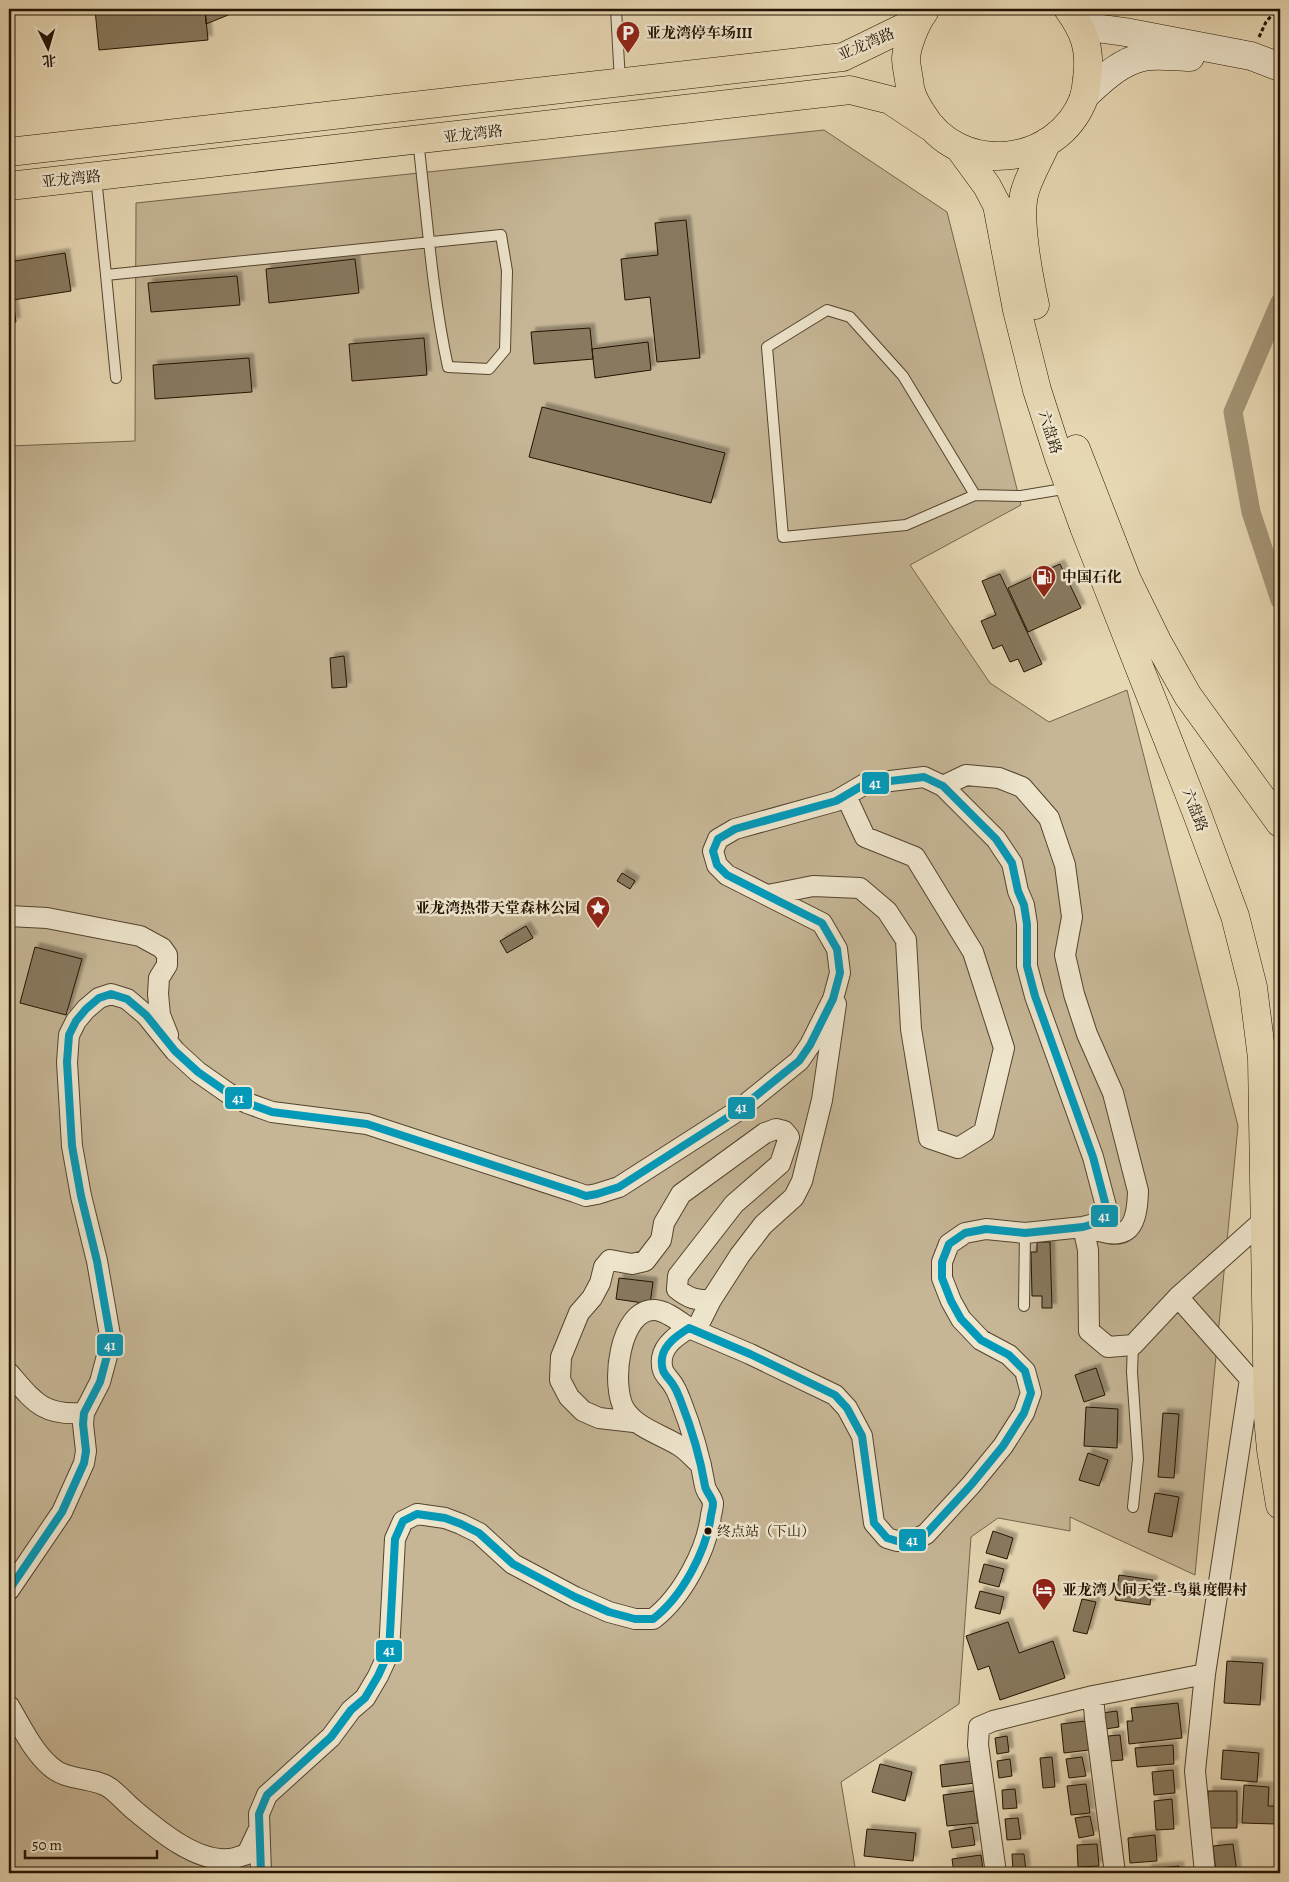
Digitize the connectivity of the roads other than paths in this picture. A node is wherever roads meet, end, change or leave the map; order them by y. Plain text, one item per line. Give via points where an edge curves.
1 (616, 9) edge
2 (922, 15) edge
3 (1074, 17) edge
4 (1251, 56) junction
5 (1280, 67) edge
6 (620, 83) junction
7 (1084, 96) junction
8 (929, 126) junction
9 (418, 140) junction
10 (1047, 142) junction
11 (960, 149) junction
12 (9, 152) edge
13 (96, 176) junction
14 (9, 186) edge
15 (430, 241) junction
16 (106, 275) junction
17 (116, 378) dead end
18 (1070, 488) junction
19 (975, 496) junction
20 (943, 786) junction
21 (846, 796) junction
22 (1280, 823) edge
23 (768, 895) junction
24 (9, 916) edge
25 (840, 973) junction
26 (175, 1051) junction
27 (1264, 1220) junction
28 (1085, 1226) junction
29 (1025, 1232) junction
30 (1178, 1297) junction
31 (711, 1300) junction
32 (1024, 1306) dead end
33 (692, 1329) junction
34 (1133, 1345) junction
35 (9, 1374) edge
36 (1259, 1389) junction
37 (84, 1413) junction
38 (634, 1422) junction
39 (702, 1465) junction
40 (1280, 1505) edge
41 (1133, 1507) dead end
42 (9, 1590) edge
43 (1205, 1674) junction
44 (1093, 1696) junction
45 (9, 1706) edge
46 (259, 1829) junction
47 (260, 1873) edge
48 (996, 1873) edge
49 (1115, 1873) edge
50 (1205, 1873) edge

1 - 6 lane
2 - 6 main road, 亚龙湾路 via 843,57
2 - 8 main road via 906,56 910,94
3 - 4 street via 1125,32
3 - 7 main road via 1090,61
4 - 5 street
4 - 7 street via 1143,57 1111,72
6 - 12 main road, 亚龙湾路
7 - 10 main road via 1076,114
8 - 9 main road, 亚龙湾路 via 890,100 850,90
8 - 11 main road
9 - 13 main road, 亚龙湾路
9 - 15 lane
10 - 11 main road via 1027,152 1004,156
10 - 22 main road, 六盘路 via 1024,191 1023,233 1050,365 1080,464 1127,580 1157,641 1188,696
11 - 18 main road, 六盘路 via 987,186 997,206 1017,310 1037,390
13 - 14 main road, 亚龙湾路
13 - 16 lane
15 - 15 lane via 448,367 490,369 505,350 507,271 500,235
15 - 16 lane
16 - 17 lane
18 - 19 lane via 1021,496
18 - 27 main road, 六盘路 via 1235,916 1258,1022 1262,1058
19 - 19 lane via 902,376 850,317 827,310 767,347 783,537 906,525
20 - 21 street via 924,777 903,779 864,784
20 - 28 street via 996,839 1012,863 1024,905 1027,966 1035,996 1105,1199 1107,1210 1103,1220
20 - 28 street via 966,775 1000,778 1022,787 1048,818 1065,865 1072,917 1065,955 1087,1034 1113,1093 1138,1191 1132,1226 1122,1234 1103,1233
21 - 23 street via 735,829 718,839 713,851 717,865 727,875
21 - 23 street via 865,837 915,857 973,952 1004,1048 984,1132 958,1148 930,1138 911,1029 906,940 887,911 860,888 813,886
23 - 25 street via 822,923 837,949
24 - 26 street via 47,918 140,936 162,948 167,955 167,965 159,978 160,1014
25 - 26 street via 833,999 810,1045 798,1061 736,1112 636,1178 610,1191 586,1196 367,1124 272,1112 247,1104 198,1072
25 - 31 street via 827,1073 802,1181 794,1197 751,1240
26 - 37 street via 146,1015 127,1000 111,994 99,998 86,1009 70,1035 67,1062 72,1146 111,1341 100,1382
27 - 30 street
27 - 36 main road, 六盘路
28 - 29 street
28 - 34 street via 1089,1331 1108,1347
29 - 32 lane
29 - 33 street via 986,1229 965,1233 949,1244 942,1262 942,1278 961,1319 981,1340 1009,1356 1025,1371 1030,1393 1024,1413 1003,1446 948,1512 926,1534 910,1542 887,1538 874,1524 862,1436 847,1408 835,1395
30 - 34 street
30 - 36 street
31 - 33 street
31 - 38 street via 692,1299 676,1290 678,1276 734,1204 780,1164 789,1137 784,1131 776,1129 765,1133 680,1194 664,1223 661,1240 645,1261 632,1264 610,1260 592,1298 579,1313 561,1357 560,1380 569,1397 583,1411 599,1418
33 - 38 street via 656,1310 642,1312 633,1322 623,1342 618,1381 619,1398
33 - 39 street via 672,1340 662,1357 663,1373 675,1387
34 - 41 lane via 1138,1459
35 - 37 street via 47,1410
36 - 40 main road, 六盘路
36 - 43 street
37 - 42 street via 86,1451 81,1470 62,1512
38 - 39 street via 680,1446
39 - 46 street via 705,1488 713,1503 705,1544 683,1584 653,1619 634,1620 575,1597 513,1564 479,1533 461,1524 417,1514 403,1521 395,1539 388,1652 378,1676 365,1698 330,1737 267,1795 259,1814
43 - 44 street
43 - 50 street via 1195,1771
44 - 48 street via 992,1720 978,1727
44 - 49 street
45 - 46 street via 36,1750 50,1766 75,1779 109,1787 186,1848 209,1858 229,1859 247,1854
46 - 47 street

